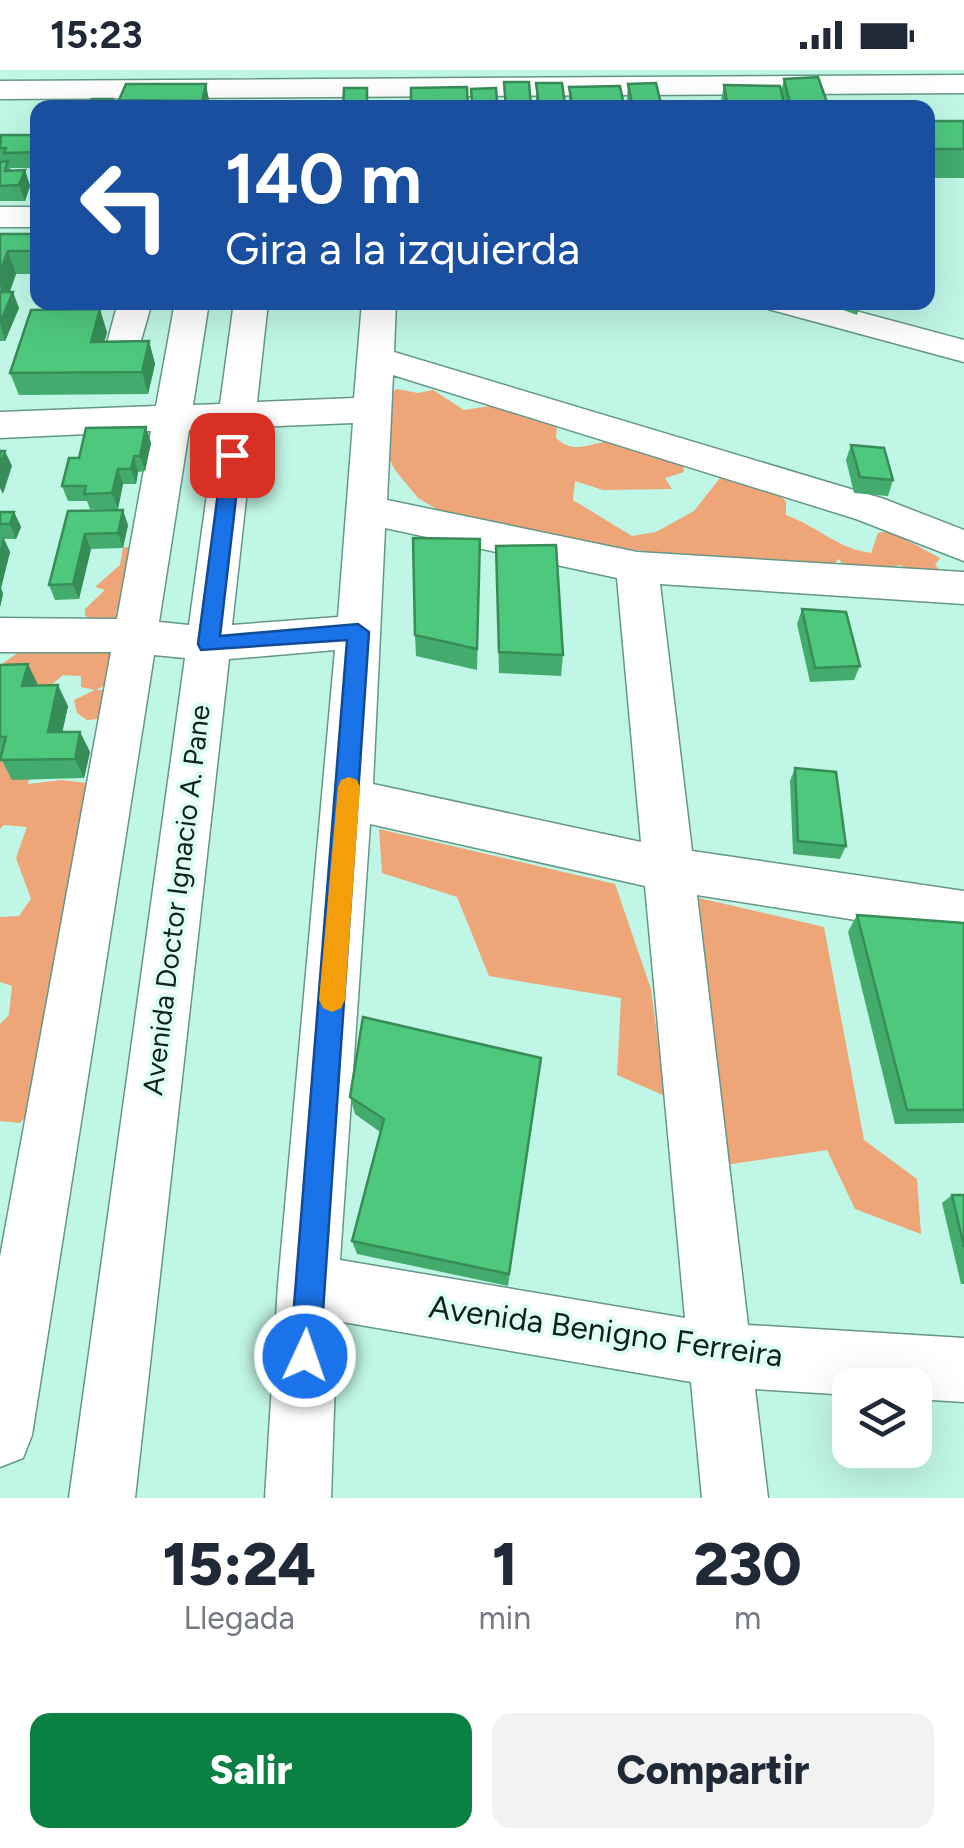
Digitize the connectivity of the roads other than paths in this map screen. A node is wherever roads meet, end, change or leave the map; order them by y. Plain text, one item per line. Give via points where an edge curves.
1 (63, 71) edge
2 (175, 71) edge
3 (225, 84) edge
4 (964, 84) edge
5 (0, 86) edge
6 (888, 86) edge
7 (278, 88) edge
8 (686, 88) edge
9 (392, 97) edge
10 (0, 217) edge
11 (30, 217) edge
12 (133, 310) edge
13 (191, 310) edge
14 (250, 310) edge
15 (379, 310) edge
16 (809, 310) edge
17 (125, 343) edge
18 (964, 352) edge
19 (376, 358) junction
20 (373, 410) junction
21 (236, 417) junction
22 (172, 421) junction
23 (0, 426) edge
24 (366, 510) junction
25 (964, 546) edge
26 (636, 567) junction
27 (964, 588) edge
28 (358, 632) junction
29 (0, 635) edge
30 (135, 636) junction
31 (208, 644) junction
32 (348, 799) junction
33 (668, 869) junction
34 (964, 914) edge
35 (308, 1286) junction
36 (718, 1355) junction
37 (964, 1370) edge
38 (0, 1435) edge
39 (102, 1498) edge
40 (298, 1498) edge
41 (735, 1498) edge

1 - 2 street
1 - 5 street
2 - 3 street
3 - 5 street
3 - 7 street
4 - 6 street
6 - 8 street
7 - 9 street
8 - 9 street
10 - 11 street
12 - 17 street
13 - 22 street
14 - 21 street, Avenida Doctor Ignacio A. Pane
15 - 19 street
16 - 18 street
19 - 20 street
19 - 25 street via 870,509
20 - 21 street
20 - 24 street
21 - 22 street
21 - 31 street, Avenida Doctor Ignacio A. Pane
22 - 23 street
22 - 30 street
24 - 26 street
24 - 28 street
26 - 27 street
26 - 33 street
28 - 31 street
28 - 32 street
29 - 30 street
30 - 31 street
30 - 38 street
31 - 39 street, Avenida Doctor Ignacio A. Pane
32 - 33 street
32 - 35 street
33 - 34 street
33 - 36 street
35 - 36 street, Avenida Benigno Ferreira
35 - 40 street
36 - 37 street, Avenida Benigno Ferreira
36 - 41 street

